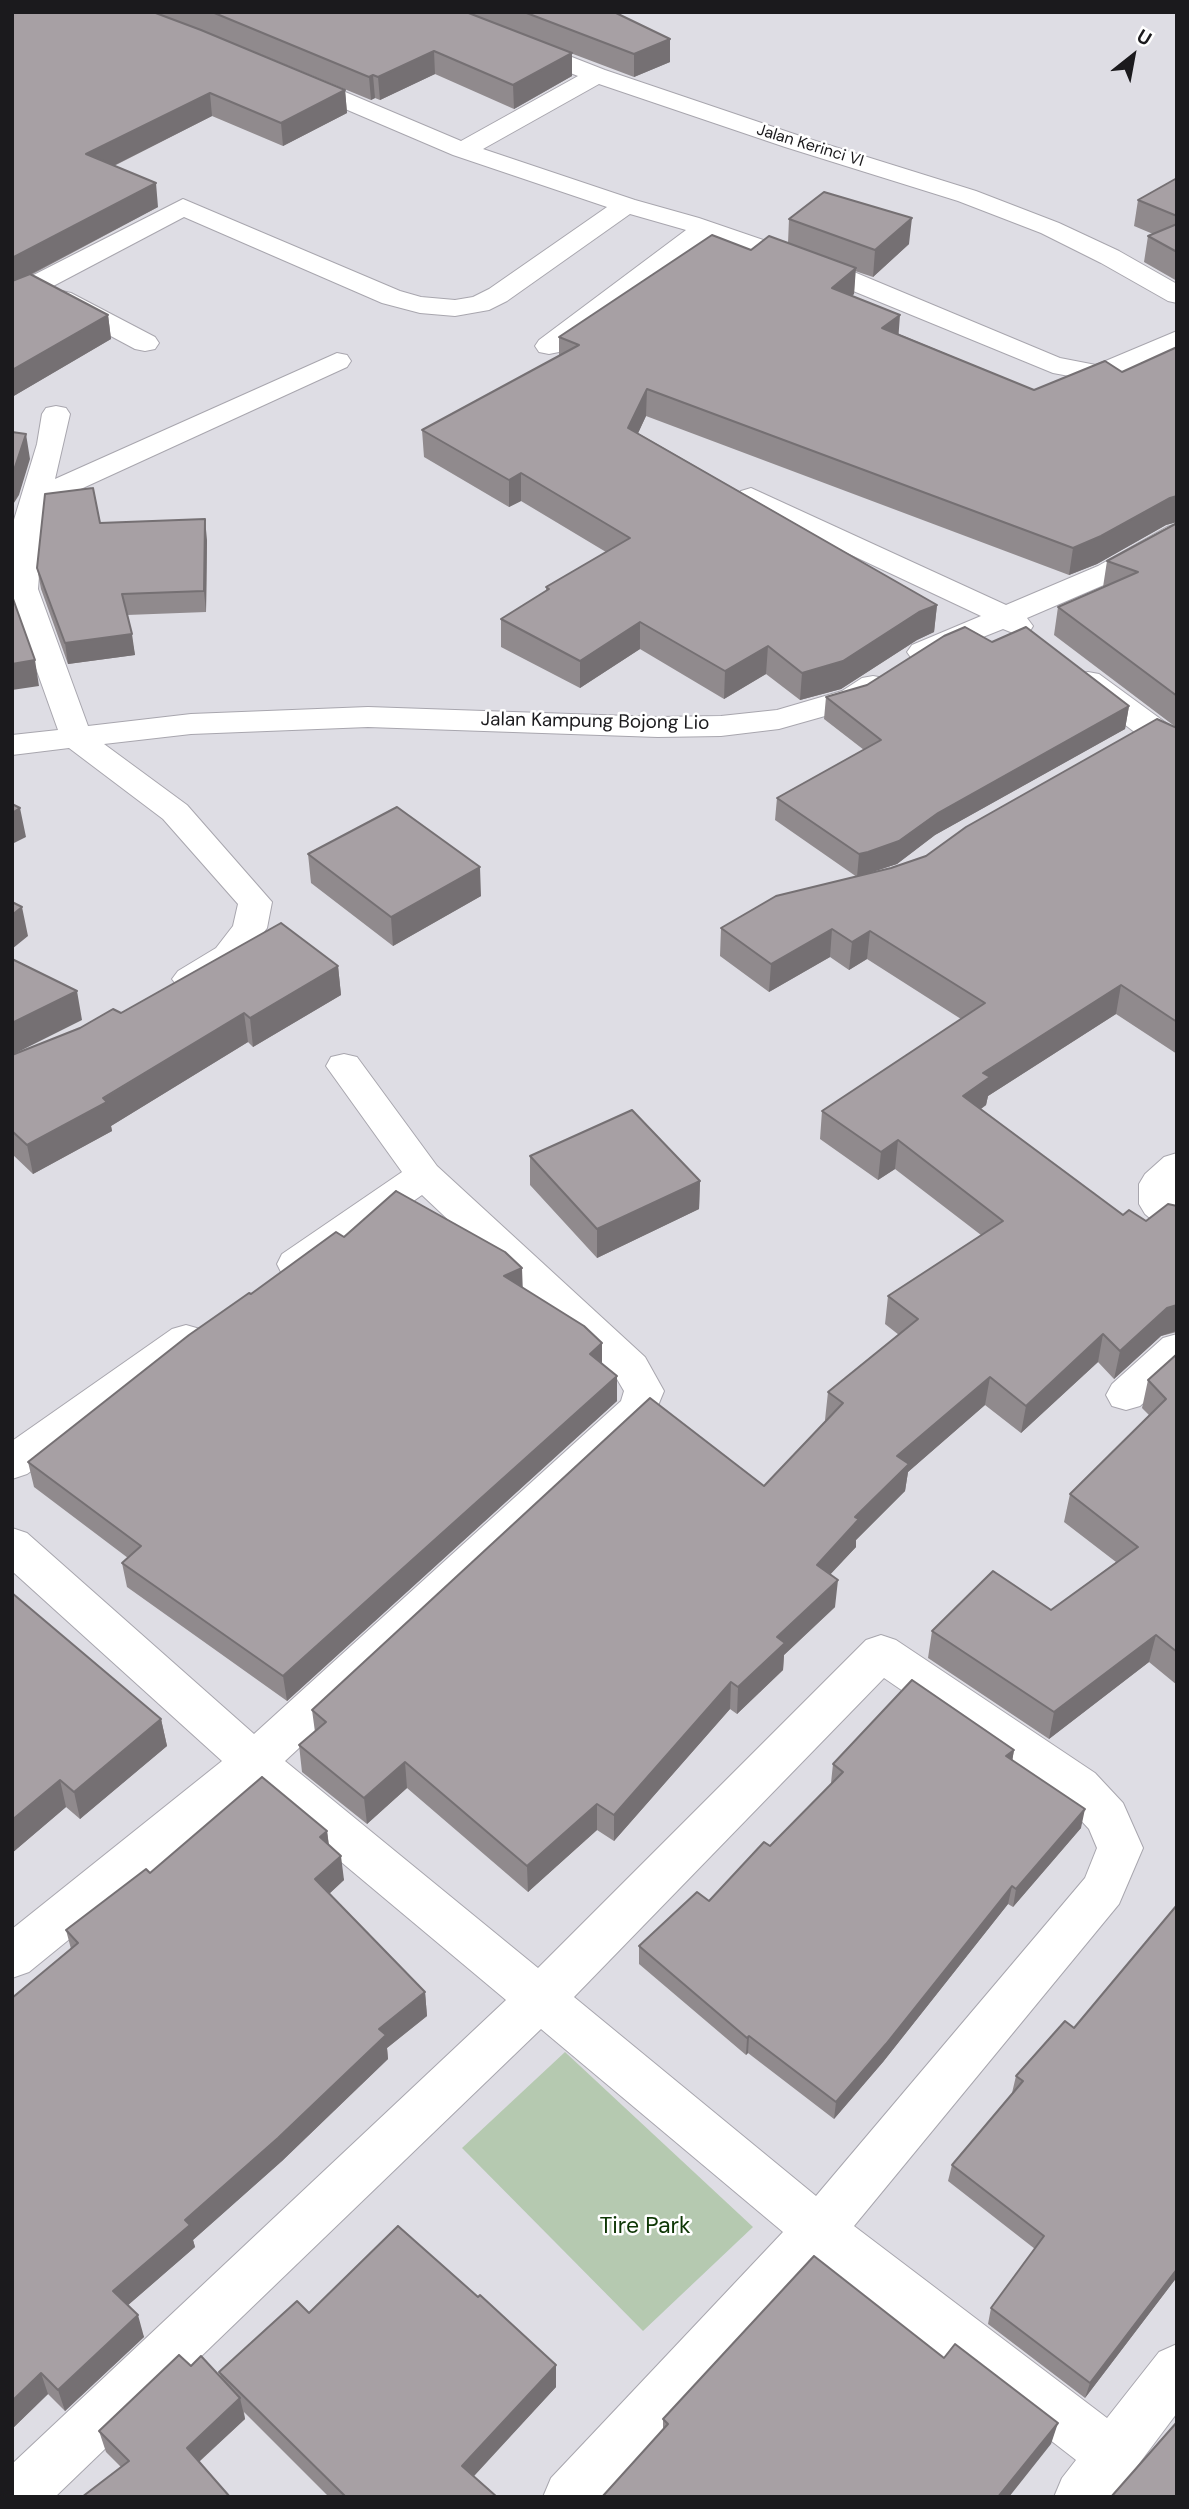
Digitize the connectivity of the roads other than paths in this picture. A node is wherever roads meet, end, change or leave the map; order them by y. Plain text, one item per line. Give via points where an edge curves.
1 (436, 12) edge
2 (275, 71) edge
3 (597, 75) junction
4 (462, 150) junction
5 (153, 190) dead end
6 (183, 207) junction
7 (639, 208) junction
8 (698, 226) junction
9 (24, 291) edge
10 (1177, 295) edge
11 (1177, 339) edge
12 (145, 343) dead end
13 (550, 346) dead end
14 (337, 361) dead end
15 (56, 414) dead end
16 (751, 497) edge
17 (35, 499) junction
18 (1177, 533) edge
19 (1005, 616) junction
20 (1036, 640) edge
21 (1068, 665) edge
22 (1164, 738) edge
23 (77, 739) junction
24 (12, 745) edge
25 (1120, 748) edge
26 (169, 992) edge
27 (344, 1066) dead end
28 (1177, 1167) edge
29 (424, 1175) junction
30 (1177, 1220) edge
31 (266, 1285) edge
32 (211, 1324) edge
33 (1177, 1349) edge
34 (1126, 1395) dead end
35 (12, 1462) edge
36 (12, 1545) edge
37 (254, 1762) junction
38 (12, 1957) edge
39 (541, 1998) junction
40 (819, 2230) junction
41 (1177, 2370) edge
42 (1112, 2455) junction
43 (16, 2497) edge
44 (570, 2497) edge
45 (1081, 2497) edge

1 - 3 street, Jalan Kerinci VI
2 - 4 street
3 - 4 street
3 - 10 street, Jalan Kerinci VI via 967,196 1050,228
4 - 7 street
5 - 6 street
6 - 7 street via 391,297 455,308 498,295
6 - 9 street
7 - 8 street
8 - 11 street via 833,273 1053,365 1096,373 1116,369
8 - 13 street
9 - 12 street
14 - 17 street
15 - 17 street
16 - 19 street
17 - 23 street via 28,523 23,589
18 - 19 street, Jalan Kampung Bojong Lio via 1109,572
19 - 20 street
19 - 23 street, Jalan Kampung Bojong Lio via 929,649 853,698 779,719 658,727 444,718 283,719 191,724
21 - 22 street
22 - 25 street
23 - 24 street, Jalan Kampung Bojong Lio
23 - 26 street via 175,812 255,902 250,928 228,956
27 - 29 street
28 - 30 street via 1158,1184 1157,1204
29 - 31 street
29 - 37 street via 631,1368 644,1391 638,1409
32 - 35 street
33 - 34 street
36 - 37 street
37 - 38 street
37 - 39 street
39 - 40 street
39 - 40 street via 881,1653 1079,1787 1107,1817 1120,1848 1103,1890
39 - 43 street
40 - 42 street
40 - 44 street
41 - 42 street
42 - 45 street

